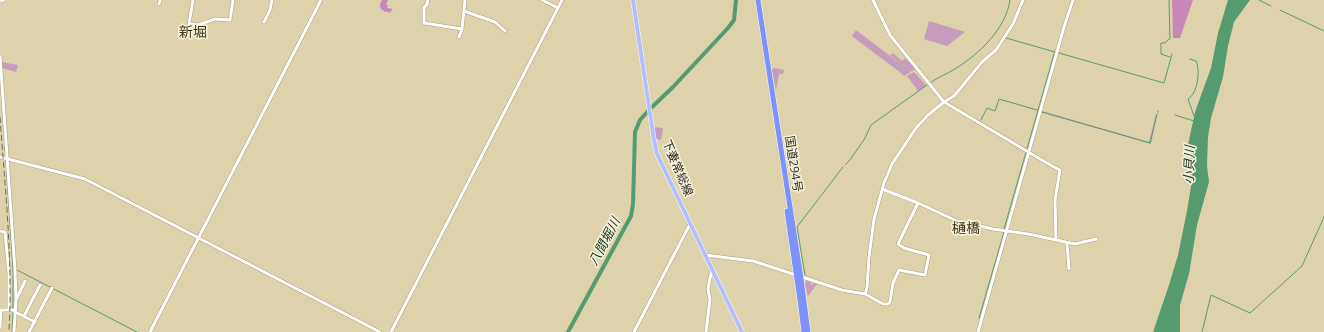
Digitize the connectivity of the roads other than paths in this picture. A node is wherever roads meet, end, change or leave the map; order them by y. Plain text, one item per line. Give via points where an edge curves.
1 (4, 0) edge
2 (193, 0) edge
3 (233, 0) edge
4 (272, 0) edge
5 (321, 0) edge
6 (428, 0) edge
7 (465, 0) edge
8 (542, 0) edge
9 (562, 0) edge
10 (633, 0) edge
11 (755, 0) edge
12 (758, 0) edge
13 (873, 0) edge
14 (1024, 0) edge
15 (1073, 0) edge
16 (0, 1) edge
17 (558, 8) junction
18 (464, 11) junction
19 (264, 22) dead end
20 (462, 29) junction
21 (505, 31) dead end
22 (459, 37) dead end
23 (0, 56) edge
24 (944, 102) junction
25 (1027, 151) junction
26 (4, 158) edge
27 (882, 189) junction
28 (918, 203) junction
29 (690, 224) junction
30 (0, 231) edge
31 (1005, 231) junction
32 (199, 238) junction
33 (1096, 239) dead end
34 (1056, 240) junction
35 (1066, 242) junction
36 (705, 255) junction
37 (1069, 269) dead end
38 (712, 270) junction
39 (799, 277) junction
40 (25, 281) dead end
41 (40, 284) dead end
42 (52, 288) dead end
43 (865, 294) junction
44 (16, 299) junction
45 (1, 310) edge
46 (13, 310) junction
47 (24, 316) junction
48 (35, 322) junction
49 (0, 328) edge
50 (14, 332) edge
51 (30, 332) edge
52 (150, 332) edge
53 (380, 332) edge
54 (391, 332) edge
55 (634, 332) edge
56 (706, 332) edge
57 (742, 332) edge
58 (804, 332) edge
59 (808, 332) edge
60 (978, 332) edge

1 - 16 street
2 - 3 street via 189,24 198,26 215,19 230,20
4 - 19 street
5 - 32 street
6 - 20 street via 424,8 424,23 428,26
7 - 18 street
8 - 17 street
9 - 17 street
10 - 29 main road, 下妻常総線 via 655,145 664,171
11 - 39 highway, 国道294号
12 - 39 highway, 国道294号
13 - 24 street via 890,35
14 - 24 street via 1013,24 996,50 982,62 954,96
15 - 25 street
17 - 54 street
18 - 20 street
18 - 21 street via 495,22
20 - 22 street
23 - 26 street
24 - 25 street
24 - 27 street via 910,135 890,168
25 - 31 street
25 - 34 street via 1060,170 1055,200
26 - 32 street via 85,180
26 - 44 street
27 - 28 street
27 - 43 street via 873,224
28 - 31 street via 957,220
28 - 43 street via 898,244 929,254 926,275 899,270 889,304 883,304
29 - 36 main road, 下妻常総線
29 - 55 street
30 - 46 street via 6,232
31 - 34 street
31 - 60 street
32 - 52 street
32 - 53 street
33 - 35 street via 1075,244
34 - 35 street
35 - 37 street
36 - 38 main road, 下妻常総線
36 - 39 street via 753,261
38 - 56 street via 708,290 710,299
38 - 57 main road, 下妻常総線
39 - 43 street
39 - 58 highway, 国道294号
39 - 59 highway, 国道294号
40 - 44 street
41 - 47 street
42 - 48 street
44 - 46 street
45 - 46 street
45 - 49 street
46 - 47 street
46 - 50 street
47 - 48 street
48 - 51 street

